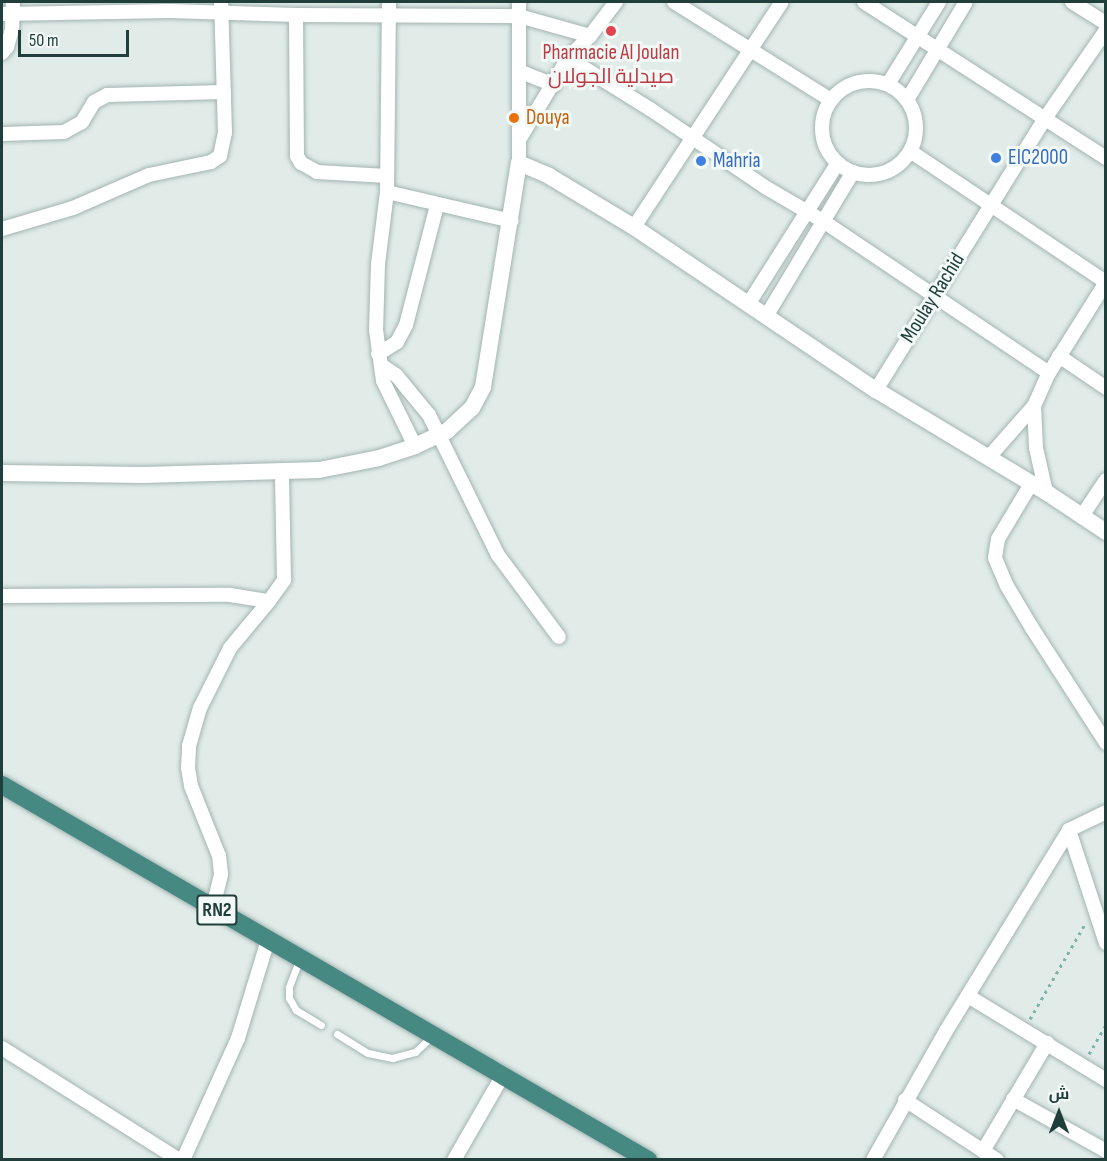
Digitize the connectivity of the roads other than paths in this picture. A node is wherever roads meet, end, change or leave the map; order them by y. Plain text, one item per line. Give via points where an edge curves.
1 (616, 2) edge
2 (674, 2) edge
3 (782, 2) edge
4 (864, 2) edge
5 (939, 2) edge
6 (966, 2) edge
7 (1072, 2) edge
8 (111, 6) edge
9 (221, 7) edge
10 (389, 8) edge
11 (519, 8) edge
12 (9, 10) edge
13 (296, 15) junction
14 (1106, 23) edge
15 (1106, 30) edge
16 (590, 36) junction
17 (916, 36) junction
18 (752, 50) junction
19 (936, 50) junction
20 (2, 53) edge
21 (568, 58) junction
22 (519, 71) junction
23 (888, 84) junction
24 (554, 85) junction
25 (224, 92) junction
26 (831, 100) junction
27 (907, 100) junction
28 (1044, 120) junction
29 (2, 134) edge
30 (693, 138) junction
31 (519, 140) junction
32 (910, 151) junction
33 (1106, 158) edge
34 (519, 163) junction
35 (838, 163) junction
36 (854, 172) junction
37 (387, 176) junction
38 (387, 192) junction
39 (437, 205) junction
40 (990, 207) junction
41 (806, 213) junction
42 (512, 221) junction
43 (823, 221) junction
44 (634, 227) junction
45 (2, 229) edge
46 (1105, 282) edge
47 (934, 297) junction
48 (749, 303) junction
49 (767, 315) junction
50 (1059, 356) junction
51 (379, 360) junction
52 (1048, 373) junction
53 (1106, 388) edge
54 (876, 390) junction
55 (1034, 406) junction
56 (440, 434) junction
57 (415, 446) junction
58 (989, 457) junction
59 (2, 473) edge
60 (282, 473) junction
61 (1106, 480) edge
62 (1031, 484) junction
63 (1046, 492) junction
64 (1082, 516) junction
65 (1106, 532) edge
66 (2, 596) edge
67 (269, 600) junction
68 (559, 637) dead end
69 (1103, 734) edge
70 (2, 785) edge
71 (1106, 812) edge
72 (1069, 830) junction
73 (213, 907) junction
74 (268, 940) junction
75 (1106, 943) edge
76 (300, 958) junction
77 (968, 996) junction
78 (321, 1025) dead end
79 (337, 1034) dead end
80 (432, 1035) junction
81 (1047, 1044) junction
82 (2, 1048) edge
83 (502, 1077) junction
84 (1106, 1080) edge
85 (1013, 1099) junction
86 (905, 1100) junction
87 (983, 1151) junction
88 (1106, 1151) edge
89 (181, 1160) edge
90 (454, 1160) edge
91 (648, 1160) edge
92 (873, 1160) edge
93 (997, 1160) edge

1 - 16 street
2 - 18 street
3 - 18 street
4 - 17 street
5 - 17 street
6 - 19 street
7 - 14 street
8 - 9 street
8 - 12 street
9 - 13 street
9 - 25 street
10 - 11 street
10 - 13 street
10 - 37 street
11 - 16 street
11 - 22 street
12 - 20 street via 12,30
13 - 37 street via 297,156 317,172
15 - 28 street, Moulay Rachid
16 - 21 street
17 - 19 street
17 - 23 street
18 - 26 street
18 - 30 street
19 - 27 street
19 - 28 street
21 - 24 street
21 - 30 street
22 - 24 street
22 - 31 street
23 - 26 street via 857,82
23 - 27 street
24 - 31 street
25 - 29 street via 107,95 94,102 82,122 64,132
25 - 45 street via 225,134 217,159 148,175 73,208
26 - 35 street via 822,133 827,149
27 - 32 street via 916,120
28 - 33 street
28 - 40 street, Moulay Rachid
30 - 41 street
30 - 44 street
31 - 34 street
32 - 36 street via 897,165 879,174
32 - 40 street
34 - 42 street
34 - 44 street via 549,176
35 - 36 street
35 - 41 street
36 - 43 street
37 - 38 street
38 - 39 street
38 - 51 street via 376,300
39 - 42 street
39 - 51 street via 406,325 397,342
40 - 46 street
40 - 47 street, Moulay Rachid
41 - 43 street
41 - 48 street
42 - 56 street via 483,387 472,408
43 - 47 street
43 - 49 street
44 - 48 street
46 - 50 street
47 - 52 street
47 - 54 street, Moulay Rachid
48 - 49 street
49 - 54 street
50 - 52 street
50 - 53 street
51 - 56 street via 409,388
51 - 57 street via 386,388
52 - 55 street
54 - 58 street
55 - 58 street
55 - 63 street via 1036,448
56 - 57 street
56 - 68 street via 498,555
57 - 60 street via 350,465
58 - 62 street
59 - 60 street
60 - 67 street via 284,580
61 - 64 street
62 - 63 street
62 - 69 street via 998,539 995,558 1012,594
63 - 64 street
64 - 65 street
66 - 67 street via 230,595
67 - 73 street via 230,648 200,708 189,746 191,786 219,856 221,874
70 - 73 highway, RN2
71 - 72 street
72 - 75 street
72 - 77 street
73 - 74 highway, RN2
74 - 76 highway, RN2
74 - 89 street via 238,1038
76 - 78 lane via 289,998 296,1010
76 - 80 highway, RN2
77 - 81 street
77 - 86 street
79 - 80 lane via 368,1053 392,1058 415,1052
80 - 83 highway, RN2
81 - 84 street
81 - 85 street
82 - 89 street
83 - 90 street
83 - 91 highway, RN2
85 - 87 street
85 - 88 street
86 - 87 street
86 - 92 street
87 - 93 street

